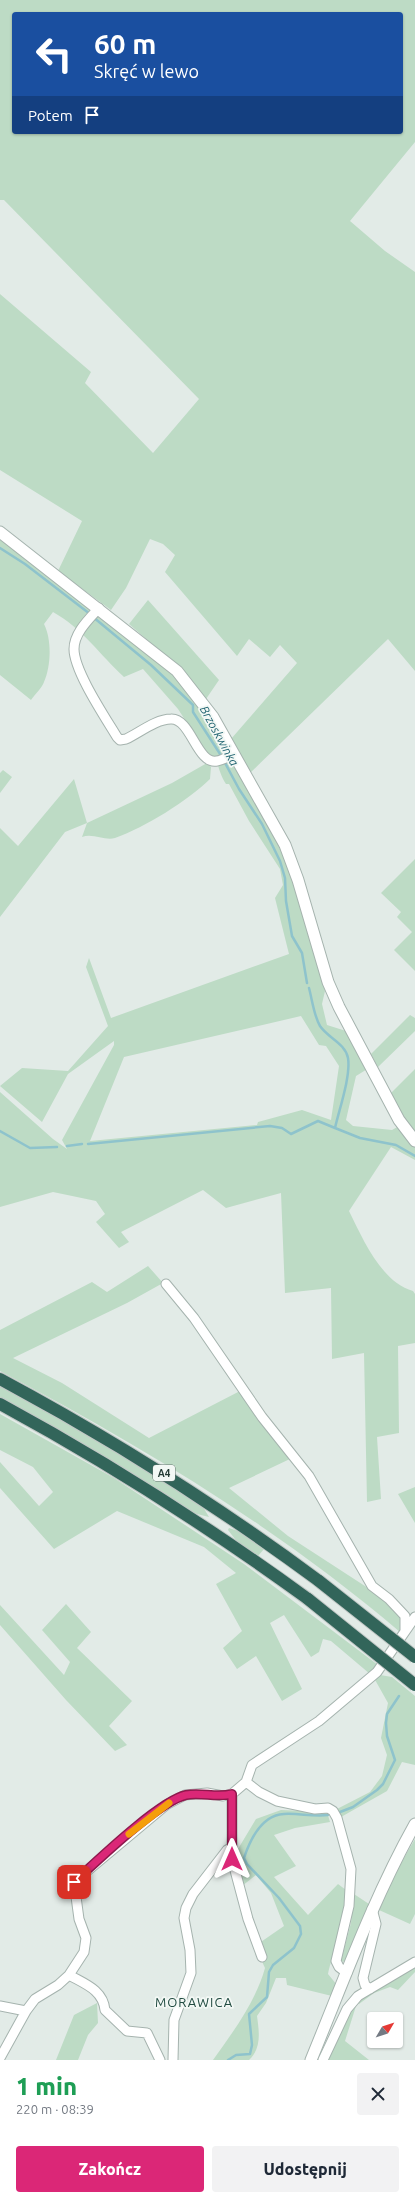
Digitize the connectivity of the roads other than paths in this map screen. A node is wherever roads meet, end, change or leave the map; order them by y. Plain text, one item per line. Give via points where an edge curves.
1 (0, 532) edge
2 (97, 610) junction
3 (226, 757) junction
4 (415, 1141) edge
5 (166, 1284) dead end
6 (0, 1379) edge
7 (0, 1404) edge
8 (415, 1617) edge
9 (405, 1631) junction
10 (415, 1657) edge
11 (415, 1685) edge
12 (246, 1782) junction
13 (232, 1794) junction
14 (415, 1824) edge
15 (232, 1847) junction
16 (372, 1909) junction
17 (262, 1957) dead end
18 (415, 1962) edge
19 (347, 1973) junction
20 (69, 1975) junction
21 (370, 1988) junction
22 (0, 2006) edge
23 (26, 2011) junction
24 (0, 2058) edge
25 (160, 2060) edge
26 (173, 2060) edge
27 (311, 2060) edge
28 (323, 2060) edge

1 - 2 street
2 - 3 street via 177,671 214,717
2 - 3 street via 80,630 74,648 75,657 83,677 117,737 120,740 126,739 172,718 186,728 209,760
3 - 4 street via 285,845 328,982 399,1120
5 - 9 street via 194,1318 262,1417 309,1476 372,1586 405,1616
6 - 10 highway, A4, bridge via 148,1464 232,1518 320,1581
7 - 11 highway, A4, bridge via 136,1482 219,1536 308,1600
8 - 9 street
9 - 12 street via 377,1672 319,1721 252,1765
12 - 13 street
12 - 19 street via 277,1801 308,1808 328,1808 337,1818 351,1869 349,1906 336,1961 338,1967
13 - 15 street
13 - 20 street via 185,1795 166,1805 74,1882 79,1919 86,1938 84,1952
14 - 16 street via 391,1867
15 - 17 street via 232,1859 248,1919
15 - 26 street via 193,1894 186,1908 184,1918 191,1973 174,2020
16 - 19 street
16 - 21 street via 376,1924 363,1978 365,1985
18 - 21 street
19 - 27 street
20 - 23 street via 58,1986 35,1999
20 - 25 street via 94,1989 104,2001 105,2010 127,2031 147,2033
21 - 28 street via 358,1996 347,2009
22 - 23 street
23 - 24 street

